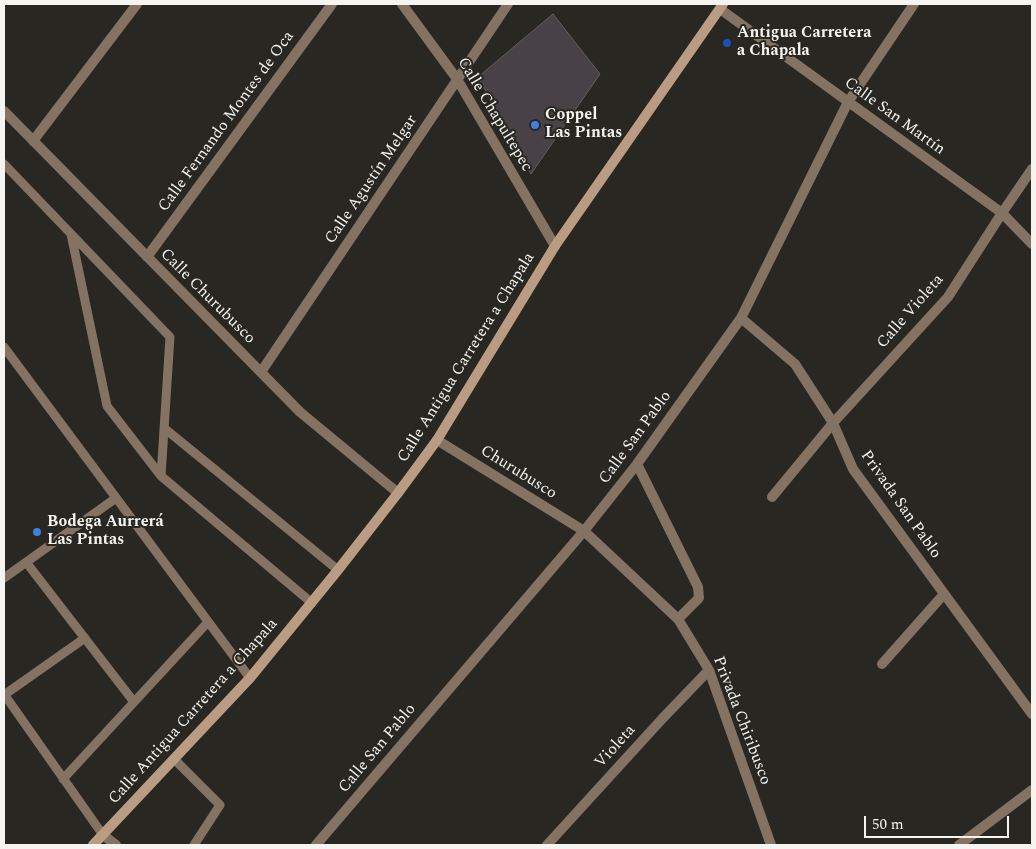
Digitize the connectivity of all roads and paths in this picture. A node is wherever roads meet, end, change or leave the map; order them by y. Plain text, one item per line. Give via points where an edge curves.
1 (137, 4) edge
2 (332, 4) edge
3 (402, 4) edge
4 (508, 4) edge
5 (914, 4) edge
6 (722, 7) edge
7 (457, 79) junction
8 (848, 102) junction
9 (4, 112) edge
10 (33, 141) junction
11 (4, 164) edge
12 (1032, 169) edge
13 (1002, 213) junction
14 (71, 234) junction
15 (1032, 244) edge
16 (555, 246) junction
17 (148, 257) junction
18 (741, 318) junction
19 (4, 347) edge
20 (261, 372) junction
21 (833, 423) junction
22 (164, 428) junction
23 (437, 440) junction
24 (637, 464) junction
25 (161, 476) junction
26 (398, 493) junction
27 (772, 497) dead end
28 (116, 498) junction
29 (584, 531) junction
30 (26, 562) junction
31 (338, 570) junction
32 (4, 578) edge
33 (944, 594) junction
34 (312, 603) junction
35 (678, 618) junction
36 (208, 622) junction
37 (85, 638) junction
38 (882, 664) dead end
39 (709, 670) junction
40 (250, 678) junction
41 (4, 695) edge
42 (134, 702) junction
43 (1032, 714) edge
44 (174, 759) junction
45 (63, 779) junction
46 (1032, 790) edge
47 (103, 835) junction
48 (93, 845) edge
49 (116, 845) edge
50 (194, 845) edge
51 (316, 845) edge
52 (547, 845) edge
53 (771, 845) edge
54 (959, 845) edge

1 - 10 street
2 - 17 street, Calle Fernando Montes de Oca
3 - 7 street, Calle Chapultepec
4 - 7 street, Calle Agustín Melgar
5 - 8 street, Calle San Pablo
6 - 8 street, Calle San Martín
6 - 16 main road, Calle Antigua Carretera a Chapala
7 - 16 street, Calle Chapultepec
7 - 20 street, Calle Agustín Melgar
8 - 13 street, Calle San Martín
8 - 18 street, Calle San Pablo
9 - 10 street, Calle Churubusco
10 - 17 street, Calle Churubusco
11 - 14 lane
12 - 13 street, Calle Violeta
13 - 15 street, Calle San Martín
13 - 21 street, Calle Violeta via 948,297
14 - 22 lane via 170,337
14 - 25 lane via 107,406
16 - 23 main road, Calle Antigua Carretera a Chapala
17 - 20 street, Calle Churubusco
18 - 21 street, Privada San Pablo via 795,364
18 - 24 street, Calle San Pablo
19 - 28 lane
20 - 26 street, Calle Churubusco via 300,412
21 - 27 street
21 - 33 street, Privada San Pablo via 853,470
22 - 25 lane
22 - 31 lane
23 - 26 main road, Calle Antigua Carretera a Chapala
23 - 29 street, Churubusco
24 - 29 street, Calle San Pablo
24 - 35 street via 698,587 699,598
25 - 34 lane
26 - 31 main road, Calle Antigua Carretera a Chapala
28 - 30 lane
28 - 36 lane
29 - 35 street, Privada Chiribusco
29 - 51 street, Calle San Pablo
30 - 32 lane
30 - 37 lane
31 - 34 main road, Calle Antigua Carretera a Chapala
33 - 38 street
33 - 43 street, Privada San Pablo
34 - 40 main road, Calle Antigua Carretera a Chapala
35 - 39 street, Privada Chiribusco
36 - 40 lane
36 - 42 lane
37 - 41 lane
37 - 42 lane
39 - 52 street, Violeta
39 - 53 street, Privada Chiribusco
40 - 44 main road, Calle Antigua Carretera a Chapala
41 - 45 lane
42 - 45 lane
44 - 47 main road, Calle Antigua Carretera a Chapala
44 - 50 lane via 220,805
45 - 47 lane
46 - 54 street
47 - 48 main road, Calle Antigua Carretera a Chapala
47 - 49 street

